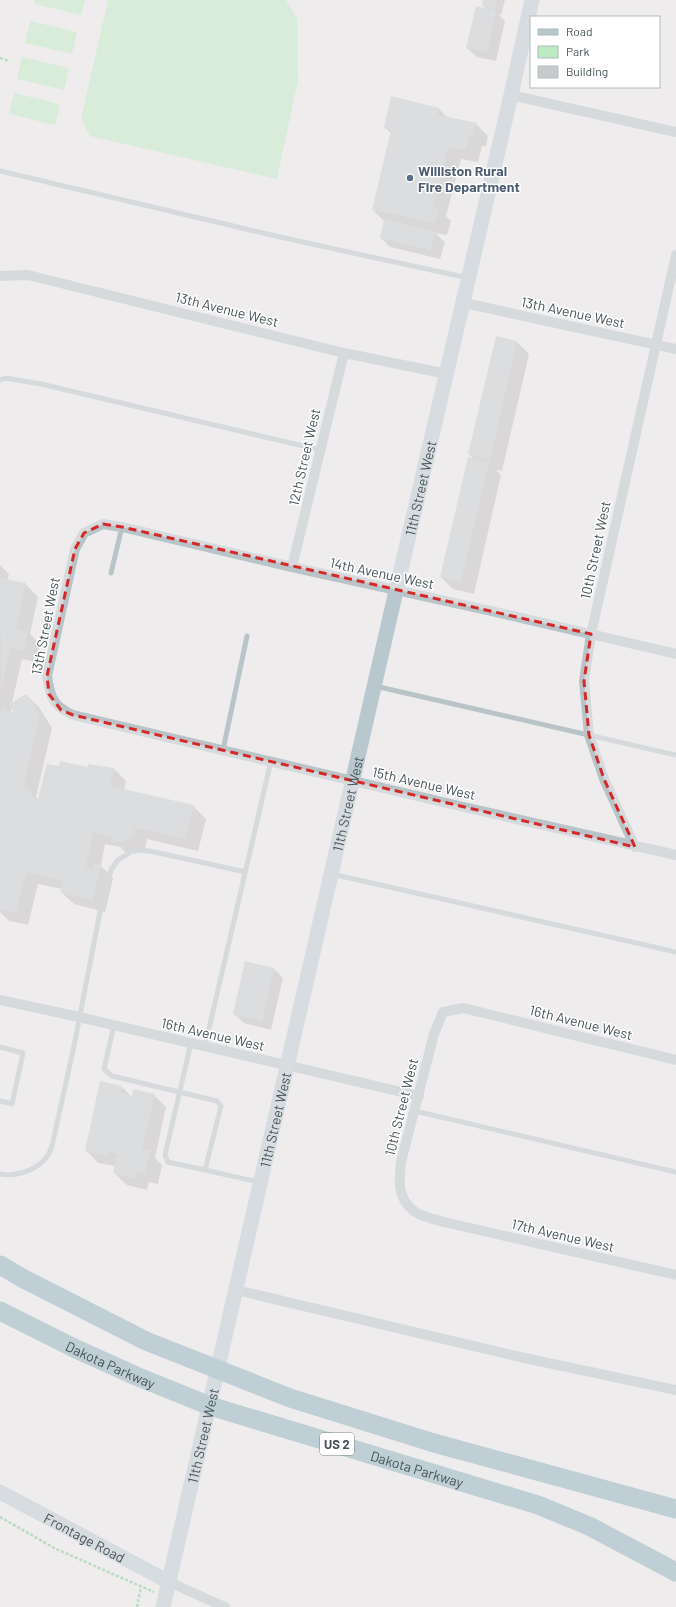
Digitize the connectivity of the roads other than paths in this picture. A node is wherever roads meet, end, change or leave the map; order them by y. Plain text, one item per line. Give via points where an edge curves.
1 (532, 0) edge
2 (511, 95) junction
3 (676, 132) edge
4 (0, 171) edge
5 (676, 255) edge
6 (0, 276) edge
7 (469, 278) junction
8 (464, 302) junction
9 (655, 344) junction
10 (676, 349) edge
11 (344, 352) junction
12 (447, 374) junction
13 (0, 380) edge
14 (320, 450) junction
15 (122, 527) junction
16 (84, 533) joint
17 (292, 568) junction
18 (111, 573) dead end
19 (396, 591) junction
20 (591, 634) junction
21 (247, 636) dead end
22 (676, 654) edge
23 (374, 686) junction
24 (73, 715) joint
25 (589, 735) junction
26 (223, 750) junction
27 (676, 755) edge
28 (271, 761) junction
29 (352, 780) junction
30 (635, 847) junction
31 (676, 855) edge
32 (245, 872) junction
33 (331, 874) junction
34 (676, 952) edge
35 (0, 1000) edge
36 (478, 1012) joint
37 (79, 1016) junction
38 (114, 1025) junction
39 (191, 1043) junction
40 (206, 1046) junction
41 (0, 1047) edge
42 (676, 1060) edge
43 (287, 1066) junction
44 (180, 1092) junction
45 (419, 1096) junction
46 (0, 1101) edge
47 (415, 1111) junction
48 (206, 1170) junction
49 (676, 1172) edge
50 (0, 1174) edge
51 (261, 1183) junction
52 (444, 1222) joint
53 (0, 1265) edge
54 (676, 1275) edge
55 (236, 1290) junction
56 (0, 1311) edge
57 (218, 1370) junction
58 (676, 1390) edge
59 (210, 1406) junction
60 (0, 1492) edge
61 (676, 1509) edge
62 (676, 1572) edge
63 (166, 1595) edge
64 (225, 1607) edge

1 - 2 main road, 11th Street West
2 - 3 street
2 - 7 main road, 11th Street West
4 - 7 lane via 280,237
5 - 9 street, 10th Street West
6 - 11 street, 13th Avenue West via 28,275
7 - 8 main road, 11th Street West
8 - 9 street, 13th Avenue West
8 - 12 main road, 11th Street West
9 - 10 street, 13th Avenue West
9 - 20 street, 10th Street West
11 - 12 street, 13th Avenue West
11 - 14 street, 12th Street West
12 - 19 main road, 11th Street West
13 - 14 lane via 6,378 41,384
14 - 17 street, 12th Street West
15 - 16 street, 14th Avenue West via 103,524
15 - 17 street, 14th Avenue West
15 - 18 lane
16 - 24 street, 13th Street West via 75,548 47,676 50,694 61,710
17 - 19 street, 14th Avenue West
19 - 20 street, 14th Avenue West
19 - 23 main road, 11th Street West
20 - 22 street, 14th Avenue West
20 - 25 street, 10th Street West via 584,682
21 - 26 lane
23 - 25 lane
23 - 29 main road, 11th Street West
24 - 26 street, 15th Avenue West
25 - 27 lane
25 - 30 street, 10th Street West via 604,779
26 - 28 street, 15th Avenue West
28 - 29 street, 15th Avenue West
28 - 32 lane
29 - 30 street, 15th Avenue West
29 - 33 main road, 11th Street West
30 - 31 street, 15th Avenue West
32 - 37 lane via 150,851 134,850 118,860 111,870 101,907
32 - 40 lane
33 - 34 lane
33 - 43 main road, 11th Street West
35 - 37 street, 16th Avenue West
36 - 42 street, 16th Avenue West
36 - 45 street, 10th Street West via 463,1008 443,1012 434,1034
37 - 38 street, 16th Avenue West
37 - 50 lane via 52,1146 44,1160 33,1168 19,1174
38 - 39 street, 16th Avenue West
38 - 44 lane via 104,1069 112,1076
39 - 40 street, 16th Avenue West
39 - 44 lane
40 - 43 street, 16th Avenue West
41 - 46 lane via 23,1053 12,1104
43 - 45 street, 16th Avenue West
43 - 51 main road, 11th Street West
44 - 48 lane via 217,1101 221,1106
44 - 48 lane via 166,1155 168,1162
45 - 47 street, 10th Street West
47 - 49 lane
47 - 52 street, 10th Street West via 401,1162 399,1183 403,1200 414,1212
48 - 51 lane
51 - 55 main road, 11th Street West
52 - 54 street, 17th Avenue West
53 - 57 highway, US 2 via 146,1341
55 - 57 main road, 11th Street West
55 - 58 street via 520,1357
56 - 59 highway, Dakota Parkway / US 2 via 136,1376
57 - 59 main road, 11th Street West
57 - 61 highway, US 2 via 290,1398 434,1443
59 - 62 highway, Dakota Parkway / US 2 via 538,1505 589,1526
59 - 63 main road, 11th Street West
60 - 63 main road, Frontage Road
63 - 64 street

